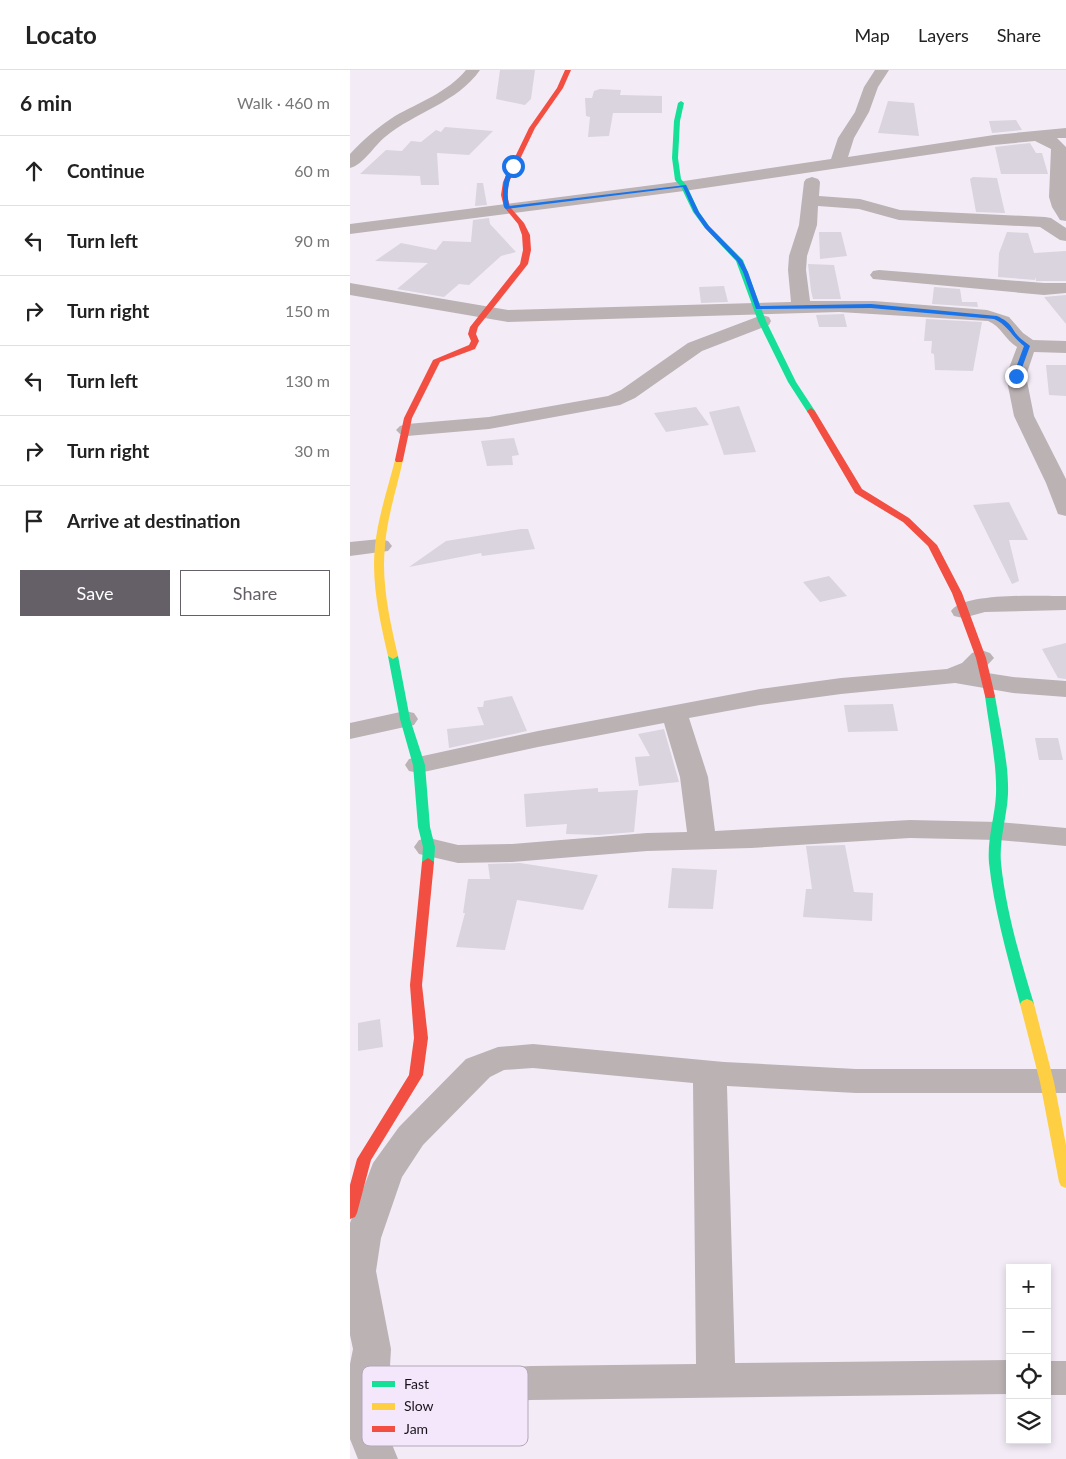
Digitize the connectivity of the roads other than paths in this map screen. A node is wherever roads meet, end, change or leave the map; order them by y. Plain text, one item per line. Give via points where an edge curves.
1 (473, 70) edge
2 (568, 70) edge
3 (882, 70) edge
4 (681, 103) dead end
5 (1066, 133) edge
6 (1034, 135) junction
7 (1064, 155) edge
8 (350, 163) edge
9 (838, 163) junction
10 (812, 166) junction
11 (684, 186) junction
12 (812, 201) junction
13 (506, 207) junction
14 (1066, 216) edge
15 (350, 229) edge
16 (1066, 236) edge
17 (879, 275) dead end
18 (1066, 288) edge
19 (350, 289) edge
20 (802, 307) junction
21 (487, 312) junction
22 (760, 315) junction
23 (1027, 346) junction
24 (1066, 347) edge
25 (407, 430) junction
26 (1061, 478) edge
27 (1066, 509) edge
28 (380, 546) junction
29 (350, 549) edge
30 (1066, 603) edge
31 (964, 611) junction
32 (984, 670) junction
33 (1066, 689) edge
34 (674, 714) junction
35 (405, 719) junction
36 (350, 732) edge
37 (419, 765) junction
38 (998, 831) junction
39 (1066, 838) edge
40 (702, 840) junction
41 (429, 847) junction
42 (709, 1072) junction
43 (1057, 1082) edge
44 (1066, 1182) edge
45 (350, 1213) edge
46 (370, 1366) edge
47 (1006, 1377) edge
48 (1051, 1378) edge
49 (1066, 1378) edge
50 (362, 1379) edge
51 (716, 1382) junction
52 (528, 1384) edge
53 (350, 1392) edge
54 (350, 1397) edge
55 (362, 1420) edge
56 (373, 1446) edge
57 (378, 1459) edge

1 - 8 street via 448,92 389,126
2 - 13 street via 513,166 506,182
3 - 9 street via 846,138
4 - 11 street via 674,158 678,180
5 - 6 street
6 - 7 street via 1054,143
6 - 9 street
7 - 14 street via 1058,174 1057,200
9 - 10 street
10 - 11 street
10 - 12 street
11 - 13 street
11 - 22 street via 707,227 739,260
12 - 16 street via 860,204 899,215 1045,222
12 - 20 street via 798,256
13 - 15 street
13 - 21 street via 521,223 527,250 524,264
17 - 18 street via 1044,289
19 - 21 street
20 - 22 street
20 - 23 street via 871,306 995,317 1005,322 1016,338
21 - 22 street via 508,316
21 - 25 street via 474,326 472,347 437,360 408,418
22 - 25 street via 695,347 613,401 480,424
22 - 31 street via 792,382 858,491 906,520 932,545
23 - 24 street
23 - 26 street via 1016,376 1024,416
25 - 28 street
26 - 27 street
28 - 29 street
28 - 35 street via 386,627
30 - 31 street via 991,605
31 - 32 street
32 - 33 street
32 - 34 street via 971,668 951,676 841,686
32 - 38 street via 1002,787
34 - 37 street
34 - 40 street via 694,777
35 - 36 street
35 - 37 street
37 - 41 street via 424,828
38 - 39 street
38 - 40 street via 910,829
38 - 43 street via 994,853 1014,956
40 - 41 street via 478,854 458,854
41 - 45 street via 416,985 421,1038 416,1075 364,1159
42 - 43 street via 856,1081
42 - 46 street via 519,1056 490,1060 478,1068 411,1136 386,1173 364,1238 357,1271 372,1349
42 - 51 street
43 - 44 street
47 - 51 street
48 - 49 street
50 - 53 street
51 - 52 street
54 - 55 street
56 - 57 street

